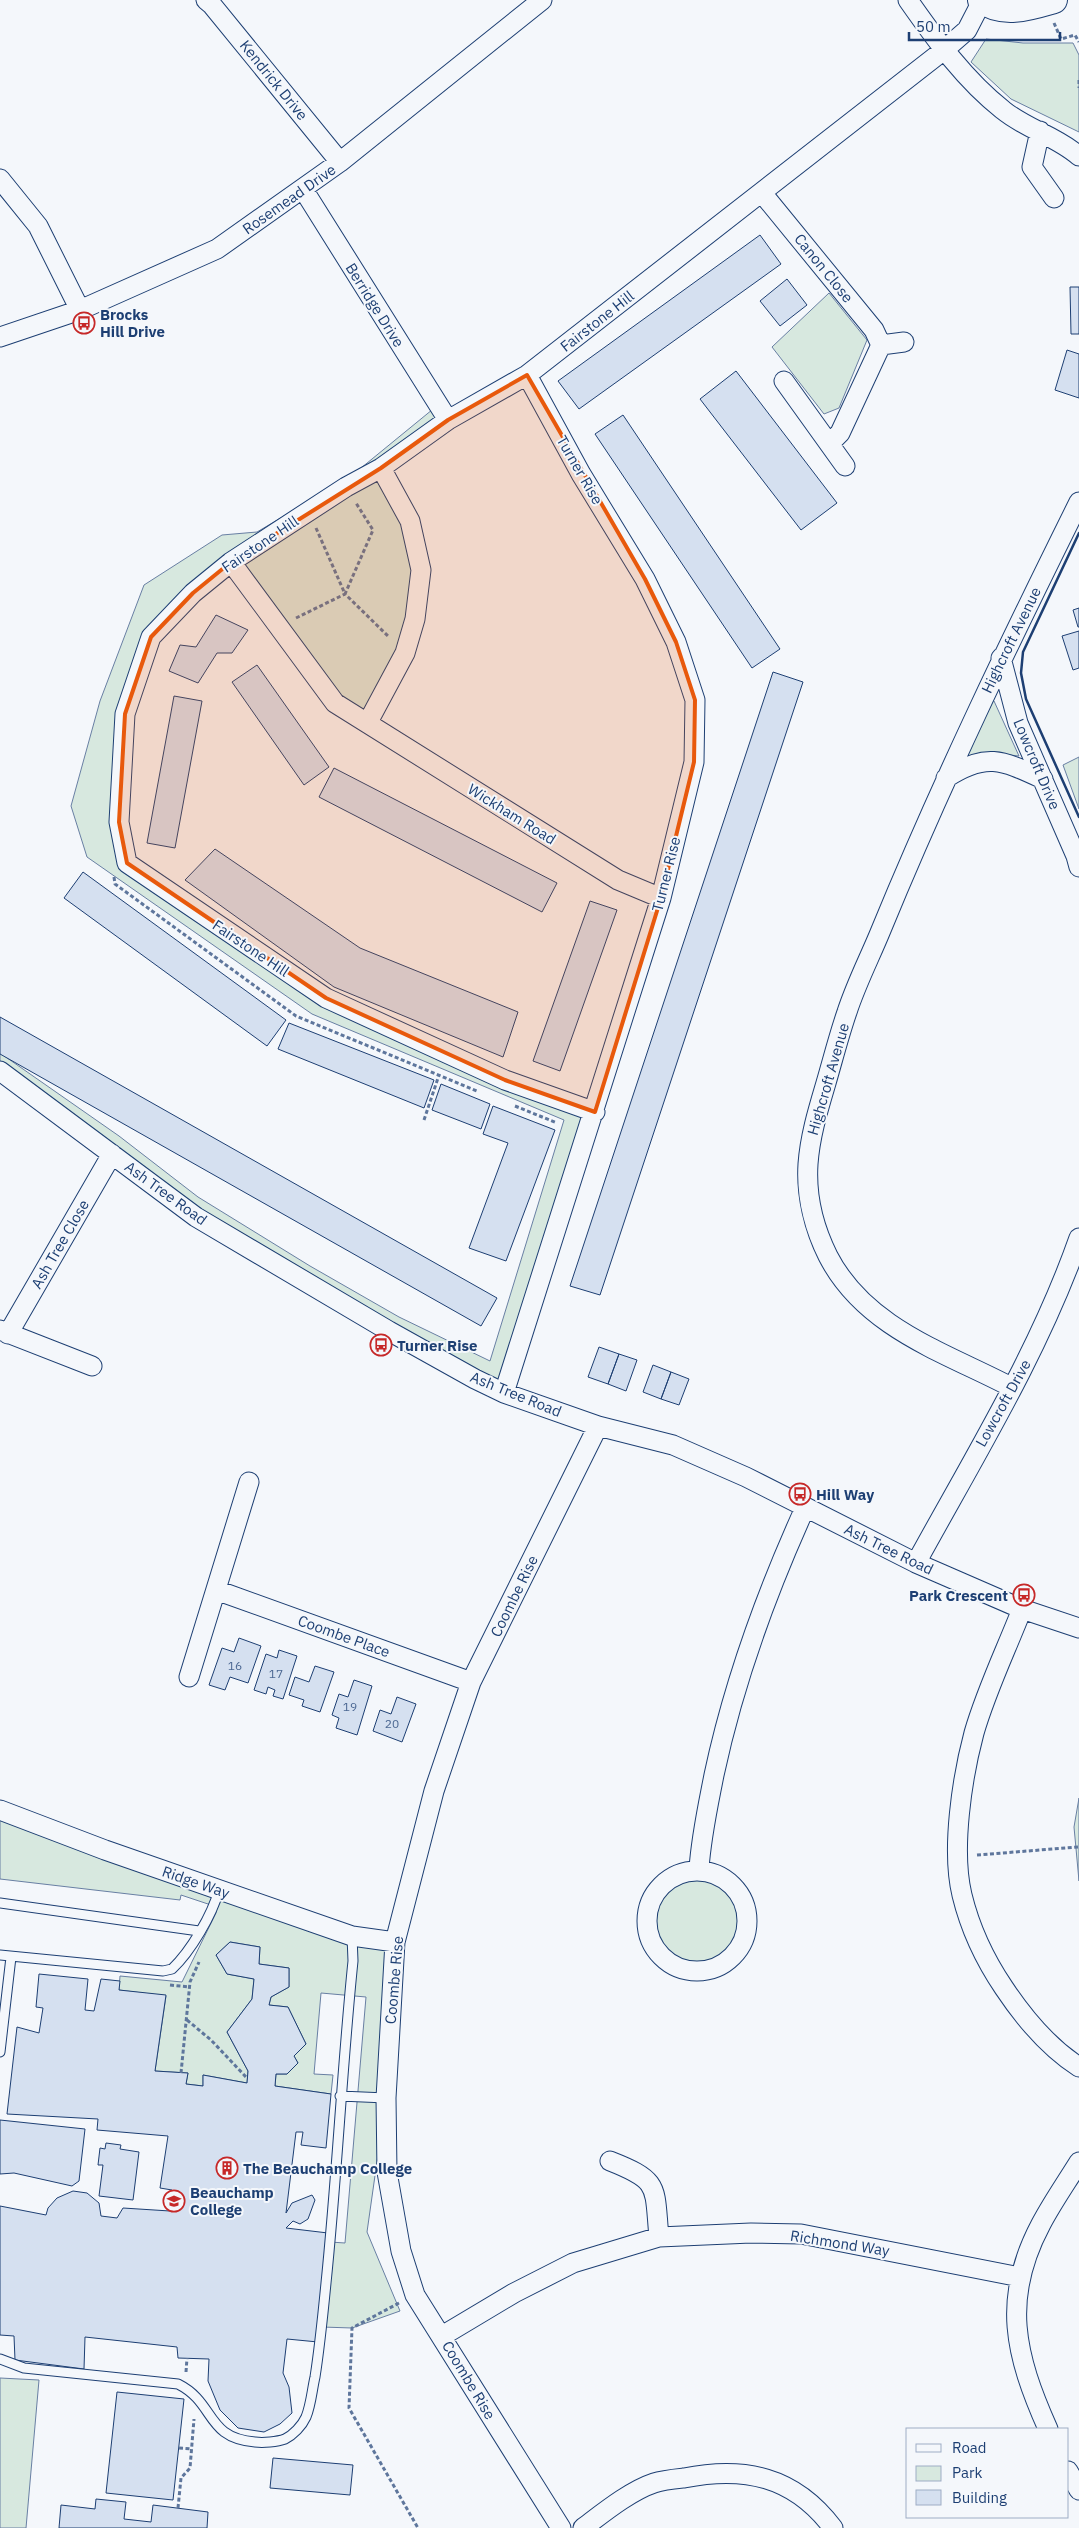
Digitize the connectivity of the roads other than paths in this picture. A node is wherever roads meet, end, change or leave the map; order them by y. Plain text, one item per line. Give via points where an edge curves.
1 (206, 0) edge
2 (542, 0) edge
3 (908, 0) edge
4 (982, 1) edge
5 (1049, 1) edge
6 (944, 50) junction
7 (1040, 131) junction
8 (1079, 156) edge
9 (340, 162) junction
10 (0, 179) edge
11 (303, 189) junction
12 (762, 193) junction
13 (1054, 198) dead end
14 (80, 310) junction
15 (0, 338) edge
16 (904, 342) dead end
17 (881, 345) junction
18 (527, 375) junction
19 (784, 381) dead end
20 (448, 420) junction
21 (830, 443) junction
22 (845, 466) dead end
23 (381, 468) junction
24 (1079, 502) edge
25 (230, 562) junction
26 (1001, 658) junction
27 (368, 722) junction
28 (945, 779) junction
29 (1043, 779) junction
30 (1079, 867) edge
31 (661, 898) junction
32 (0, 1071) edge
33 (595, 1112) junction
34 (112, 1154) junction
35 (1079, 1238) edge
36 (4, 1332) edge
37 (92, 1366) dead end
38 (1011, 1387) junction
39 (504, 1392) junction
40 (598, 1426) junction
41 (249, 1482) dead end
42 (805, 1508) junction
43 (916, 1563) junction
44 (216, 1590) junction
45 (1022, 1609) junction
46 (1079, 1628) edge
47 (189, 1678) dead end
48 (471, 1682) junction
49 (0, 1810) edge
50 (699, 1869) junction
51 (219, 1890) junction
52 (0, 1902) edge
53 (199, 1931) junction
54 (352, 1936) junction
55 (394, 1942) junction
56 (0, 1956) edge
57 (11, 1957) junction
58 (0, 2052) edge
59 (1079, 2068) edge
60 (340, 2096) junction
61 (386, 2098) junction
62 (610, 2161) dead end
63 (1079, 2162) edge
64 (659, 2237) junction
65 (1020, 2277) junction
66 (442, 2336) junction
67 (0, 2359) edge
68 (1048, 2428) edge
69 (1069, 2473) edge
70 (1079, 2490) edge
71 (561, 2528) edge
72 (583, 2528) edge
73 (833, 2528) edge

1 - 9 street, Kendrick Drive
2 - 9 street, Rosemead Drive
3 - 6 street
4 - 5 main road via 1001,9 1018,9
4 - 6 street, Fairstone Hill via 967,30
6 - 7 street via 1003,111
6 - 12 street, Fairstone Hill
7 - 8 street
7 - 13 street via 1032,168
9 - 11 street, Rosemead Drive
10 - 14 street via 38,226
11 - 14 street, Rosemead Drive via 217,249
11 - 20 street, Berridge Drive
12 - 17 street, Canon Close via 874,330
12 - 18 street, Fairstone Hill
14 - 15 street, Rosemead Drive
16 - 17 street
17 - 21 street via 840,433
18 - 20 street, Fairstone Hill
18 - 31 street, Turner Rise via 581,474 646,579 676,642 695,700 694,762
19 - 21 street
20 - 23 street, Fairstone Hill
21 - 22 street
23 - 25 street, Fairstone Hill
23 - 27 street via 410,521 421,570 415,619 405,653
24 - 26 street, Highcroft Avenue
25 - 27 street, Wickham Road via 334,703
25 - 33 street, Fairstone Hill via 193,593 151,637 125,714 119,822 127,863 326,998 505,1080
26 - 28 street, Highcroft Avenue
26 - 29 street, Lowcroft Drive via 1018,723
27 - 31 street, Wickham Road via 618,880
28 - 29 street via 966,765 985,761 1009,763
28 - 38 street, Highcroft Avenue via 848,1011 812,1132 809,1198 817,1231 828,1257 863,1304 907,1336
29 - 30 street, Lowcroft Drive
31 - 33 street, Turner Rise
32 - 34 street, Ash Tree Road
33 - 39 street, Turner Rise
34 - 36 street, Ash Tree Close
34 - 39 street, Ash Tree Road via 196,1217 389,1331
35 - 38 street, Lowcroft Drive via 1058,1296
36 - 37 street, Ash Tree Close
38 - 43 street, Lowcroft Drive
39 - 40 street, Ash Tree Road
40 - 42 street, Ash Tree Road via 673,1445 746,1477
40 - 48 street, Coombe Rise
41 - 44 street
42 - 43 street, Ash Tree Road
42 - 50 street via 744,1659 717,1764
43 - 45 street, Ash Tree Road
44 - 47 street
44 - 48 street, Coombe Place
45 - 46 street, Ash Tree Road
45 - 59 street via 975,1732 964,1772 958,1856 962,1894 992,1971 1042,2037
48 - 55 street, Coombe Rise via 434,1791
49 - 51 street, Ridge Way
50 - 50 street via 719,1875 732,1885 742,1898 747,1914 747,1930 741,1946 718,1968 702,1972 685,1971 669,1964 648,1937 646,1921 649,1904 657,1889 670,1878
51 - 53 lane
51 - 54 street, Ridge Way
52 - 53 lane
53 - 57 lane via 177,1964 163,1971
54 - 55 street, Ridge Way
54 - 60 lane via 353,1961
55 - 61 street, Coombe Rise
56 - 57 lane
57 - 58 lane
60 - 61 lane
60 - 67 lane via 321,2335 310,2402 305,2418 296,2430 284,2439 244,2442 226,2436 200,2400 178,2384 24,2368
61 - 66 street, Coombe Rise via 388,2172 401,2251 415,2295
62 - 64 street via 639,2172 650,2182 655,2195
63 - 65 street via 1041,2224
64 - 65 street, Richmond Way via 801,2234
64 - 66 street, Richmond Way via 574,2263 514,2293
65 - 68 street via 1015,2301 1016,2326 1038,2406
66 - 71 street, Coombe Rise
69 - 70 street
72 - 73 street via 612,2506 653,2483 715,2472 758,2475 798,2494

